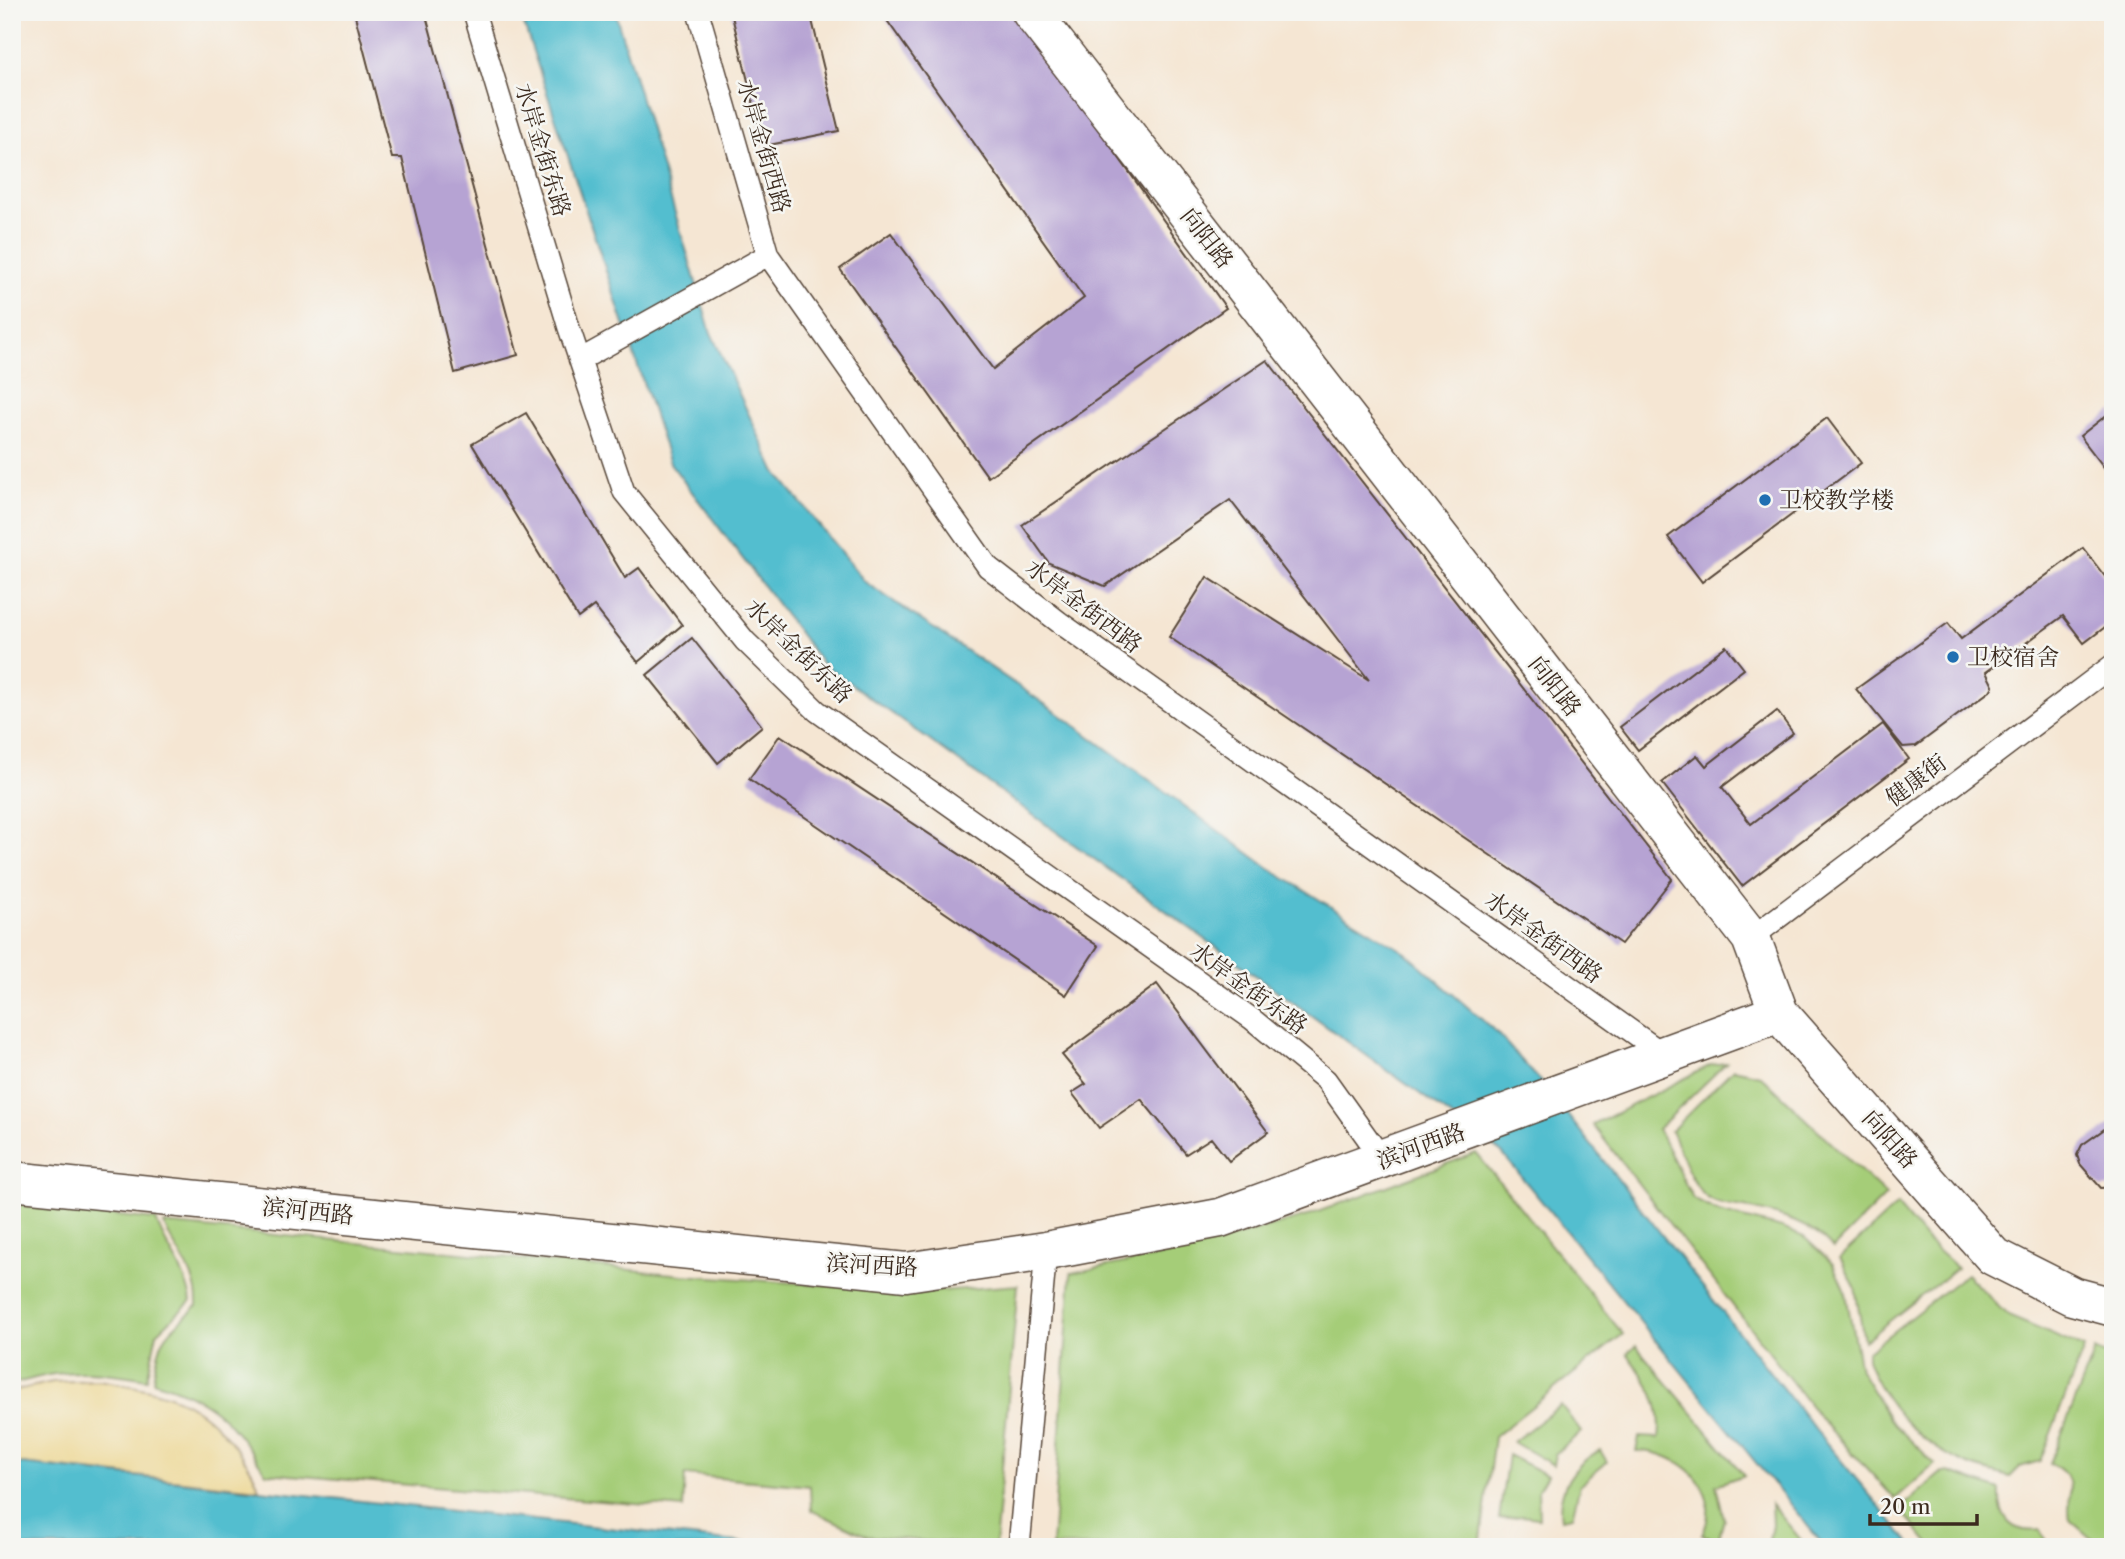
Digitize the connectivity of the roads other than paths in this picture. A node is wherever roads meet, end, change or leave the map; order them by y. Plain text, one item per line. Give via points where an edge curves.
1 (474, 12) edge
2 (698, 12) edge
3 (1031, 12) edge
4 (768, 255) junction
5 (588, 355) junction
6 (2113, 665) edge
7 (1751, 938) junction
8 (1779, 1013) junction
9 (1666, 1056) junction
10 (1383, 1160) junction
11 (12, 1181) edge
12 (1046, 1251) junction
13 (2113, 1307) edge
14 (1019, 1547) edge

1 - 5 lane, 水岸金街东路
2 - 4 lane, 水岸金街西路
3 - 7 street, 向阳路
4 - 5 lane
4 - 9 lane, 水岸金街西路 via 988,567
5 - 10 lane, 水岸金街东路 via 624,492 745,641 817,711 1262,1028 1326,1080
6 - 7 lane, 健康街
7 - 8 street, 向阳路
8 - 9 street, 滨河西路
8 - 13 street, 向阳路 via 1993,1256 2072,1296
9 - 10 street, 滨河西路
10 - 12 street, 滨河西路 via 1220,1218
11 - 12 street, 滨河西路 via 906,1272
12 - 14 lane

